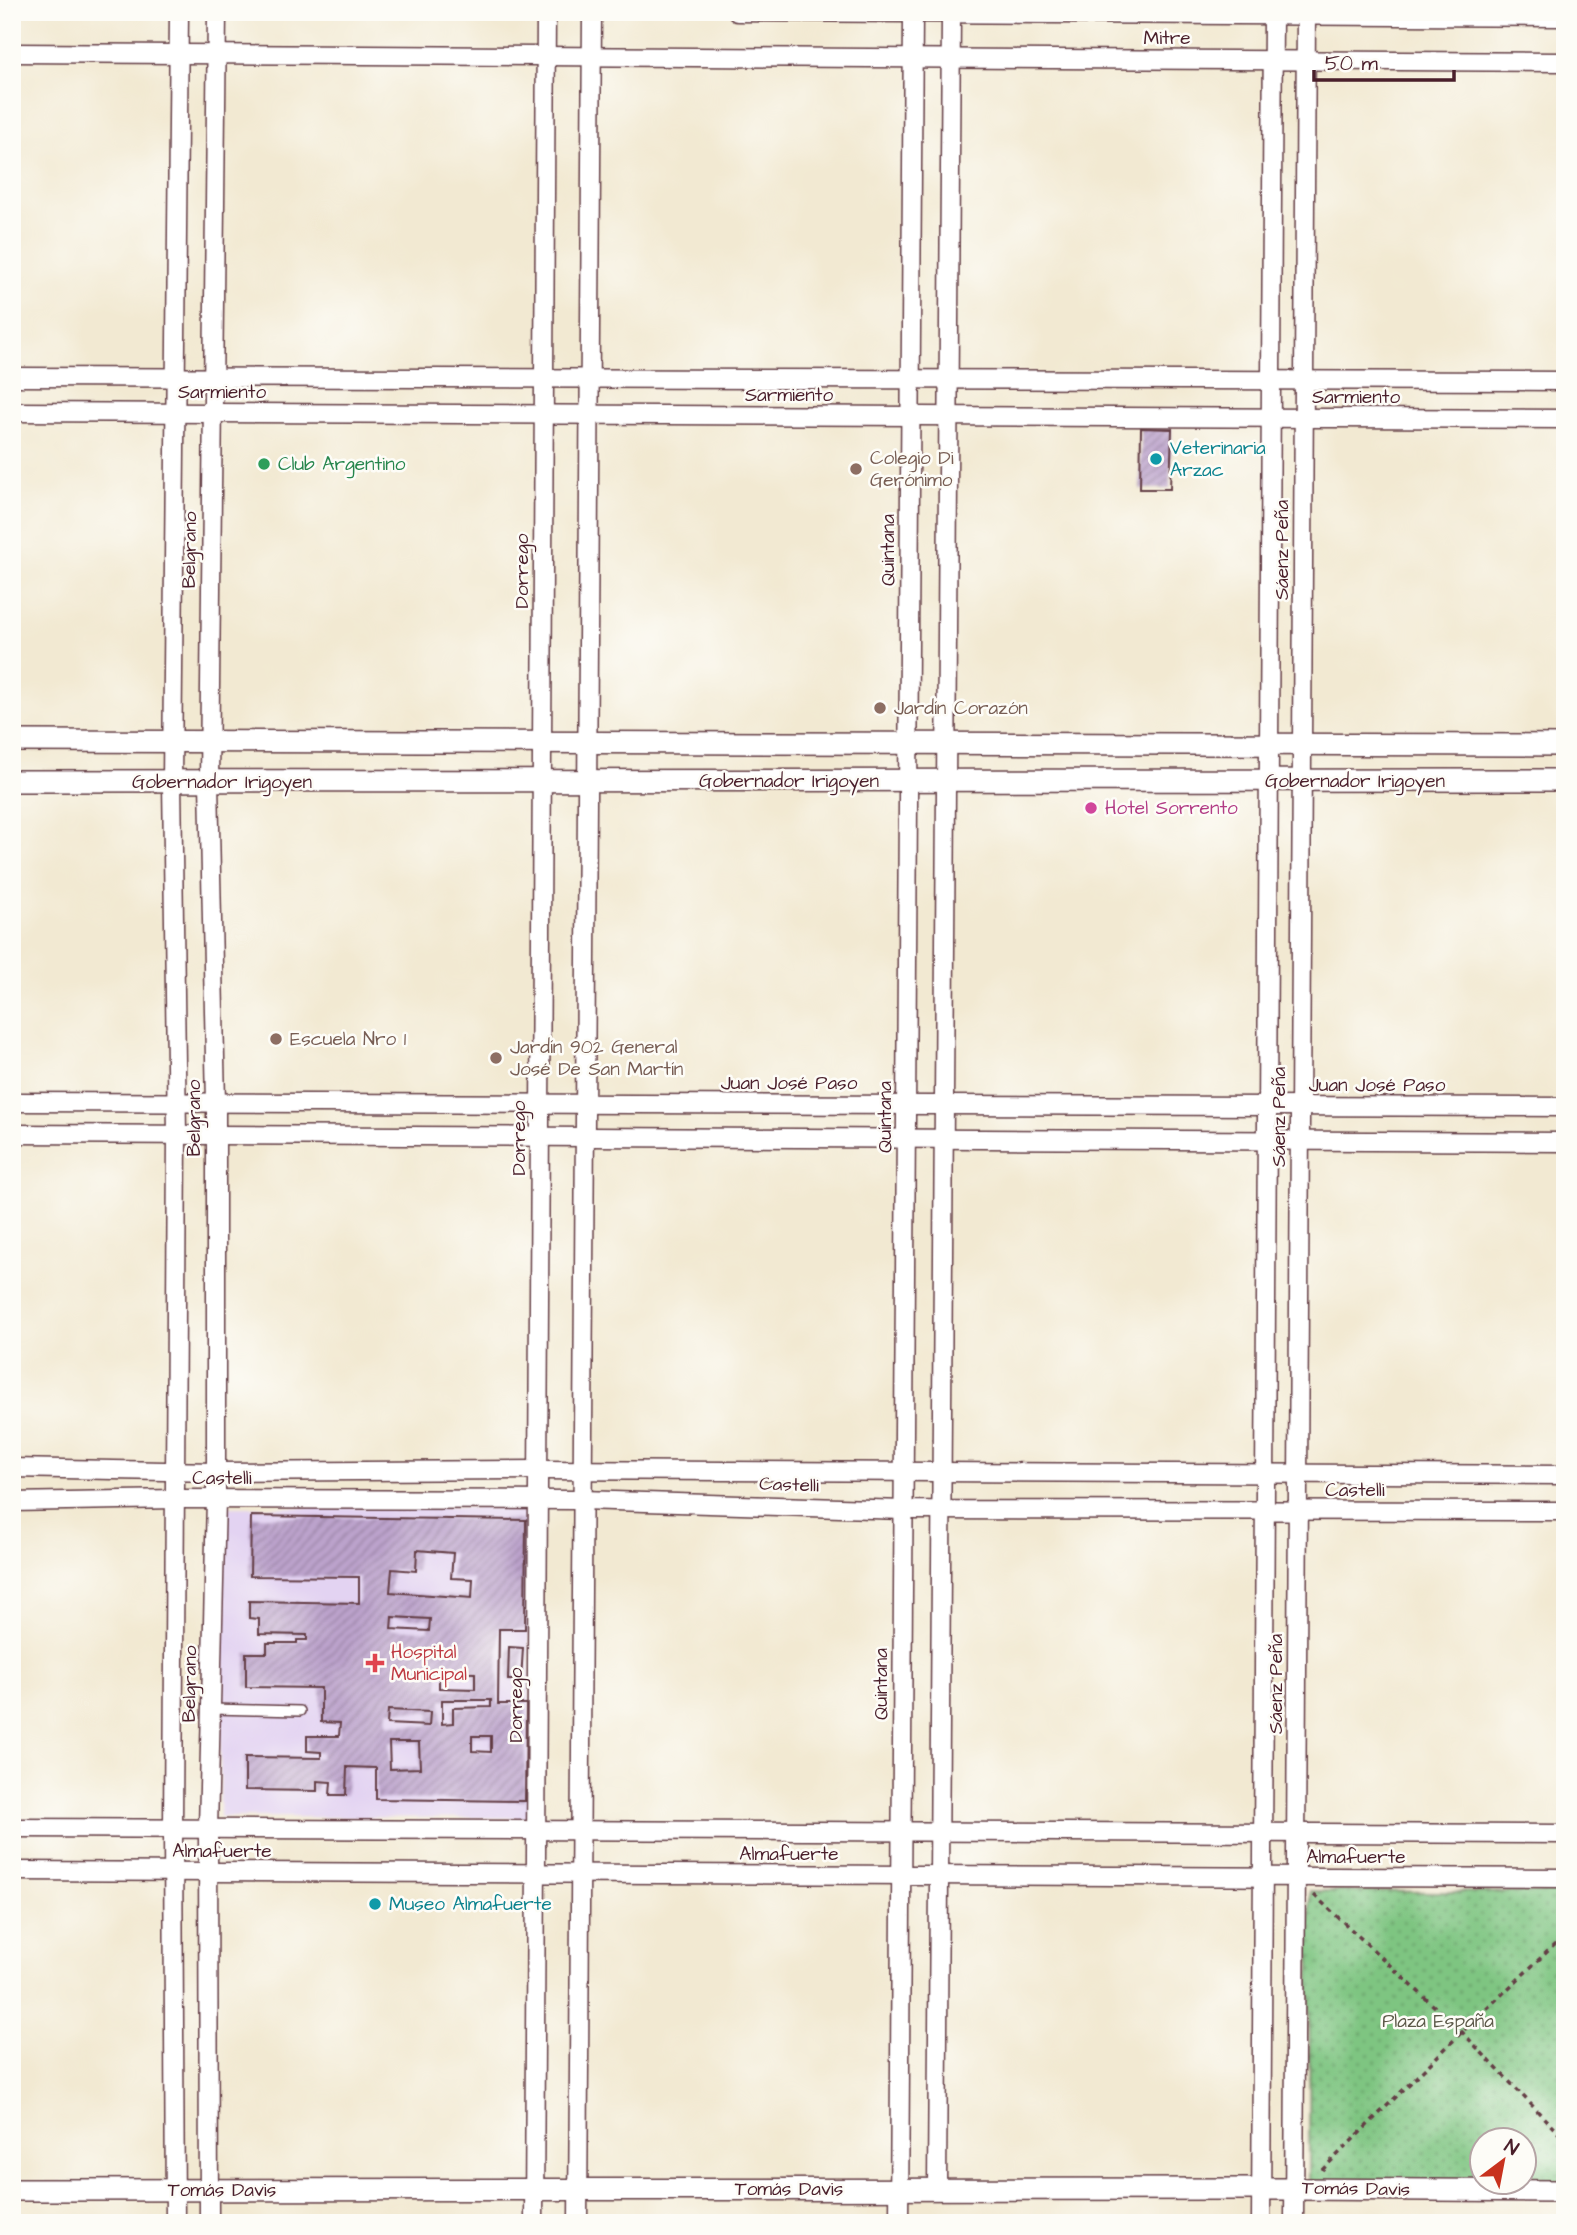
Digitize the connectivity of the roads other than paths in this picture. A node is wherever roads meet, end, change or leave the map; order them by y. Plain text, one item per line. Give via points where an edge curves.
1 (179, 12) edge
2 (217, 12) edge
3 (547, 12) edge
4 (592, 12) edge
5 (737, 12) edge
6 (913, 13) edge
7 (951, 13) edge
8 (1273, 14) edge
9 (1306, 14) edge
10 (1565, 17) edge
11 (12, 53) edge
12 (179, 54) junction
13 (216, 54) junction
14 (546, 56) junction
15 (591, 56) junction
16 (912, 58) junction
17 (950, 58) junction
18 (1272, 60) junction
19 (1306, 60) junction
20 (1565, 62) edge
21 (12, 377) edge
22 (176, 378) junction
23 (213, 378) junction
24 (544, 379) junction
25 (589, 379) junction
26 (911, 379) junction
27 (948, 379) junction
28 (1271, 380) junction
29 (1304, 380) junction
30 (1565, 381) edge
31 (12, 412) edge
32 (176, 413) junction
33 (213, 413) junction
34 (544, 415) junction
35 (589, 415) junction
36 (910, 416) junction
37 (948, 417) junction
38 (1271, 418) junction
39 (1304, 418) junction
40 (1565, 419) edge
41 (12, 741) edge
42 (172, 742) junction
43 (210, 742) junction
44 (542, 743) junction
45 (587, 743) junction
46 (908, 744) junction
47 (946, 744) junction
48 (1269, 744) junction
49 (1302, 744) junction
50 (1565, 745) edge
51 (1302, 780) junction
52 (1565, 780) edge
53 (12, 781) edge
54 (908, 781) junction
55 (946, 781) junction
56 (1269, 781) junction
57 (172, 782) junction
58 (209, 782) junction
59 (542, 782) junction
60 (587, 782) junction
61 (12, 1102) edge
62 (216, 1103) junction
63 (540, 1103) junction
64 (585, 1103) junction
65 (176, 1104) junction
66 (906, 1105) junction
67 (944, 1105) junction
68 (1267, 1106) junction
69 (1300, 1106) junction
70 (1565, 1107) edge
71 (12, 1134) edge
72 (177, 1134) junction
73 (216, 1134) junction
74 (540, 1137) junction
75 (584, 1138) junction
76 (906, 1139) junction
77 (944, 1139) junction
78 (1267, 1141) junction
79 (1300, 1141) junction
80 (1565, 1142) edge
81 (12, 1468) edge
82 (174, 1470) junction
83 (538, 1470) junction
84 (583, 1471) junction
85 (215, 1472) junction
86 (904, 1472) junction
87 (942, 1472) junction
88 (1265, 1474) junction
89 (1298, 1474) junction
90 (1565, 1475) edge
91 (176, 1499) junction
92 (216, 1499) junction
93 (539, 1499) junction
94 (582, 1500) junction
95 (12, 1502) edge
96 (903, 1510) junction
97 (941, 1510) junction
98 (1265, 1511) junction
99 (1298, 1511) junction
100 (1565, 1511) edge
101 (211, 1709) junction
102 (300, 1711) dead end
103 (12, 1828) edge
104 (173, 1829) junction
105 (208, 1829) junction
106 (536, 1830) junction
107 (580, 1831) junction
108 (901, 1832) junction
109 (939, 1832) junction
110 (1264, 1833) junction
111 (1296, 1833) junction
112 (1565, 1834) edge
113 (12, 1871) edge
114 (173, 1872) junction
115 (208, 1872) junction
116 (536, 1874) junction
117 (580, 1874) junction
118 (901, 1876) junction
119 (939, 1876) junction
120 (1263, 1878) junction
121 (1296, 1878) junction
122 (1565, 1878) edge
123 (534, 2189) junction
124 (578, 2189) junction
125 (899, 2189) junction
126 (937, 2189) junction
127 (1262, 2189) junction
128 (1294, 2189) junction
129 (12, 2190) edge
130 (175, 2190) junction
131 (209, 2190) junction
132 (1565, 2191) edge
133 (175, 2223) edge
134 (209, 2223) edge
135 (534, 2223) edge
136 (578, 2223) edge
137 (899, 2223) edge
138 (1261, 2223) edge
139 (1294, 2223) edge

1 - 12 street, Belgrano
2 - 13 street, Belgrano
3 - 14 street, Dorrego
4 - 15 street
5 - 6 street, Mitre
6 - 7 street, Mitre
6 - 16 street, Quintana
7 - 8 street, Mitre
7 - 17 street
8 - 9 street, Mitre
8 - 18 street, Sáenz Peña
9 - 10 street, Mitre
9 - 19 street, Sáenz Peña
11 - 12 street, Mitre
12 - 13 street, Mitre
12 - 22 street, Belgrano
13 - 14 street, Mitre
13 - 23 street, Belgrano
14 - 15 street, Mitre
14 - 24 street, Dorrego
15 - 16 street, Mitre
15 - 25 street
16 - 17 street, Mitre
16 - 26 street, Quintana
17 - 18 street, Mitre
17 - 27 street
18 - 19 street, Mitre
18 - 28 street, Sáenz Peña
19 - 20 street, Mitre
19 - 29 street, Sáenz Peña
21 - 22 street, Sarmiento
22 - 23 street, Sarmiento
22 - 32 street, Belgrano
23 - 24 street, Sarmiento
23 - 33 street, Belgrano
24 - 25 street, Sarmiento
24 - 34 street, Dorrego
25 - 26 street, Sarmiento
25 - 35 street
26 - 27 street, Sarmiento
26 - 36 street, Quintana
27 - 28 street, Sarmiento
27 - 37 street
28 - 29 street, Sarmiento
28 - 38 street, Sáenz Peña
29 - 30 street, Sarmiento
29 - 39 street, Sáenz Peña
31 - 32 street, Sarmiento
32 - 33 street, Sarmiento
32 - 42 street, Belgrano
33 - 34 street, Sarmiento
33 - 43 street, Belgrano
34 - 35 street, Sarmiento
34 - 44 street, Dorrego
35 - 36 street, Sarmiento
35 - 45 street
36 - 37 street, Sarmiento
36 - 46 street, Quintana
37 - 38 street, Sarmiento
37 - 47 street
38 - 39 street, Sarmiento
38 - 48 street, Sáenz Peña
39 - 40 street, Sarmiento
39 - 49 street, Sáenz Peña
41 - 42 street, Gobernador Irigoyen
42 - 43 street, Gobernador Irigoyen
42 - 57 street, Belgrano
43 - 44 street, Gobernador Irigoyen
43 - 58 street, Belgrano
44 - 45 street, Gobernador Irigoyen
44 - 59 street, Dorrego
45 - 46 street, Gobernador Irigoyen
45 - 60 street
46 - 47 street, Gobernador Irigoyen
46 - 54 street, Quintana
47 - 48 street, Gobernador Irigoyen
47 - 55 street
48 - 49 street, Gobernador Irigoyen
48 - 56 street, Sáenz Peña
49 - 50 street, Gobernador Irigoyen
49 - 51 street, Sáenz Peña
51 - 52 street, Gobernador Irigoyen
51 - 56 street, Gobernador Irigoyen
51 - 69 street, Sáenz Peña
53 - 57 street, Gobernador Irigoyen
54 - 55 street, Gobernador Irigoyen
54 - 60 street, Gobernador Irigoyen
54 - 66 street, Quintana
55 - 56 street, Gobernador Irigoyen
55 - 67 street
56 - 68 street, Sáenz Peña
57 - 58 street, Gobernador Irigoyen
57 - 65 street, Belgrano
58 - 59 street, Gobernador Irigoyen
58 - 62 street, Belgrano
59 - 60 street, Gobernador Irigoyen
59 - 63 street, Dorrego
60 - 64 street
61 - 65 street, Juan José Paso
62 - 63 street, Juan José Paso
62 - 65 street, Juan José Paso
62 - 73 street, Belgrano
63 - 64 street, Juan José Paso
63 - 74 street, Dorrego
64 - 66 street, Juan José Paso
64 - 75 street
65 - 72 street, Belgrano
66 - 67 street, Juan José Paso
66 - 76 street, Quintana
67 - 68 street, Juan José Paso
67 - 77 street
68 - 69 street, Juan José Paso
68 - 78 street, Sáenz Peña
69 - 70 street, Juan José Paso
69 - 79 street, Sáenz Peña
71 - 72 street
72 - 73 street
72 - 82 street, Belgrano
73 - 74 street
73 - 85 street, Belgrano
74 - 75 street
74 - 83 street, Dorrego
75 - 76 street
75 - 84 street
76 - 77 street
76 - 86 street, Quintana
77 - 78 street
77 - 87 street
78 - 79 street
78 - 88 street, Sáenz Peña
79 - 80 street
79 - 89 street, Sáenz Peña
81 - 82 street, Castelli
82 - 85 street, Castelli
82 - 91 street, Belgrano
83 - 84 street, Castelli
83 - 85 street, Castelli
83 - 93 street, Dorrego
84 - 86 street, Castelli
84 - 94 street
85 - 92 street, Belgrano
86 - 87 street, Castelli
86 - 96 street, Quintana
87 - 88 street, Castelli
87 - 97 street
88 - 89 street, Castelli
88 - 98 street, Sáenz Peña
89 - 90 street, Castelli
89 - 99 street, Sáenz Peña
91 - 92 street, Castelli
91 - 95 street, Castelli
91 - 104 street, Belgrano
92 - 93 street, Castelli
92 - 101 street, Belgrano
93 - 94 street, Castelli
93 - 106 street, Dorrego
94 - 96 street, Castelli
94 - 107 street
96 - 97 street, Castelli
96 - 108 street, Quintana
97 - 98 street, Castelli
97 - 109 street
98 - 99 street, Castelli
98 - 110 street, Sáenz Peña
99 - 100 street, Castelli
99 - 111 street, Sáenz Peña
101 - 102 lane
101 - 105 street, Belgrano
103 - 104 street, Almafuerte
104 - 105 street, Almafuerte
104 - 114 street, Belgrano
105 - 106 street, Almafuerte
105 - 115 street, Belgrano
106 - 107 street, Almafuerte
106 - 116 street, Dorrego
107 - 108 street, Almafuerte
107 - 117 street
108 - 109 street, Almafuerte
108 - 118 street, Quintana
109 - 110 street, Almafuerte
109 - 119 street
110 - 111 street, Almafuerte
110 - 120 street, Sáenz Peña
111 - 112 street, Almafuerte
111 - 121 street, Sáenz Peña
113 - 114 street, Almafuerte
114 - 115 street, Almafuerte
114 - 130 street, Belgrano
115 - 116 street, Almafuerte
115 - 131 street, Belgrano
116 - 117 street, Almafuerte
116 - 123 street, Dorrego
117 - 118 street, Almafuerte
117 - 124 street
118 - 119 street, Almafuerte
118 - 125 street, Quintana
119 - 120 street, Almafuerte
119 - 126 street
120 - 121 street, Almafuerte
120 - 127 street, Sáenz Peña
121 - 122 street, Almafuerte
121 - 128 street, Sáenz Peña
123 - 124 street, Tomás Davis
123 - 131 street, Tomás Davis
123 - 135 street, Dorrego
124 - 125 street, Tomás Davis
124 - 136 street
125 - 126 street, Tomás Davis
125 - 137 street, Quintana
126 - 127 street, Tomás Davis
127 - 128 street, Tomás Davis
127 - 138 street, Sáenz Peña
128 - 132 street, Tomás Davis
128 - 139 street, Sáenz Peña
129 - 130 street, Tomás Davis
130 - 131 street, Tomás Davis
130 - 133 street, Belgrano
131 - 134 street, Belgrano

